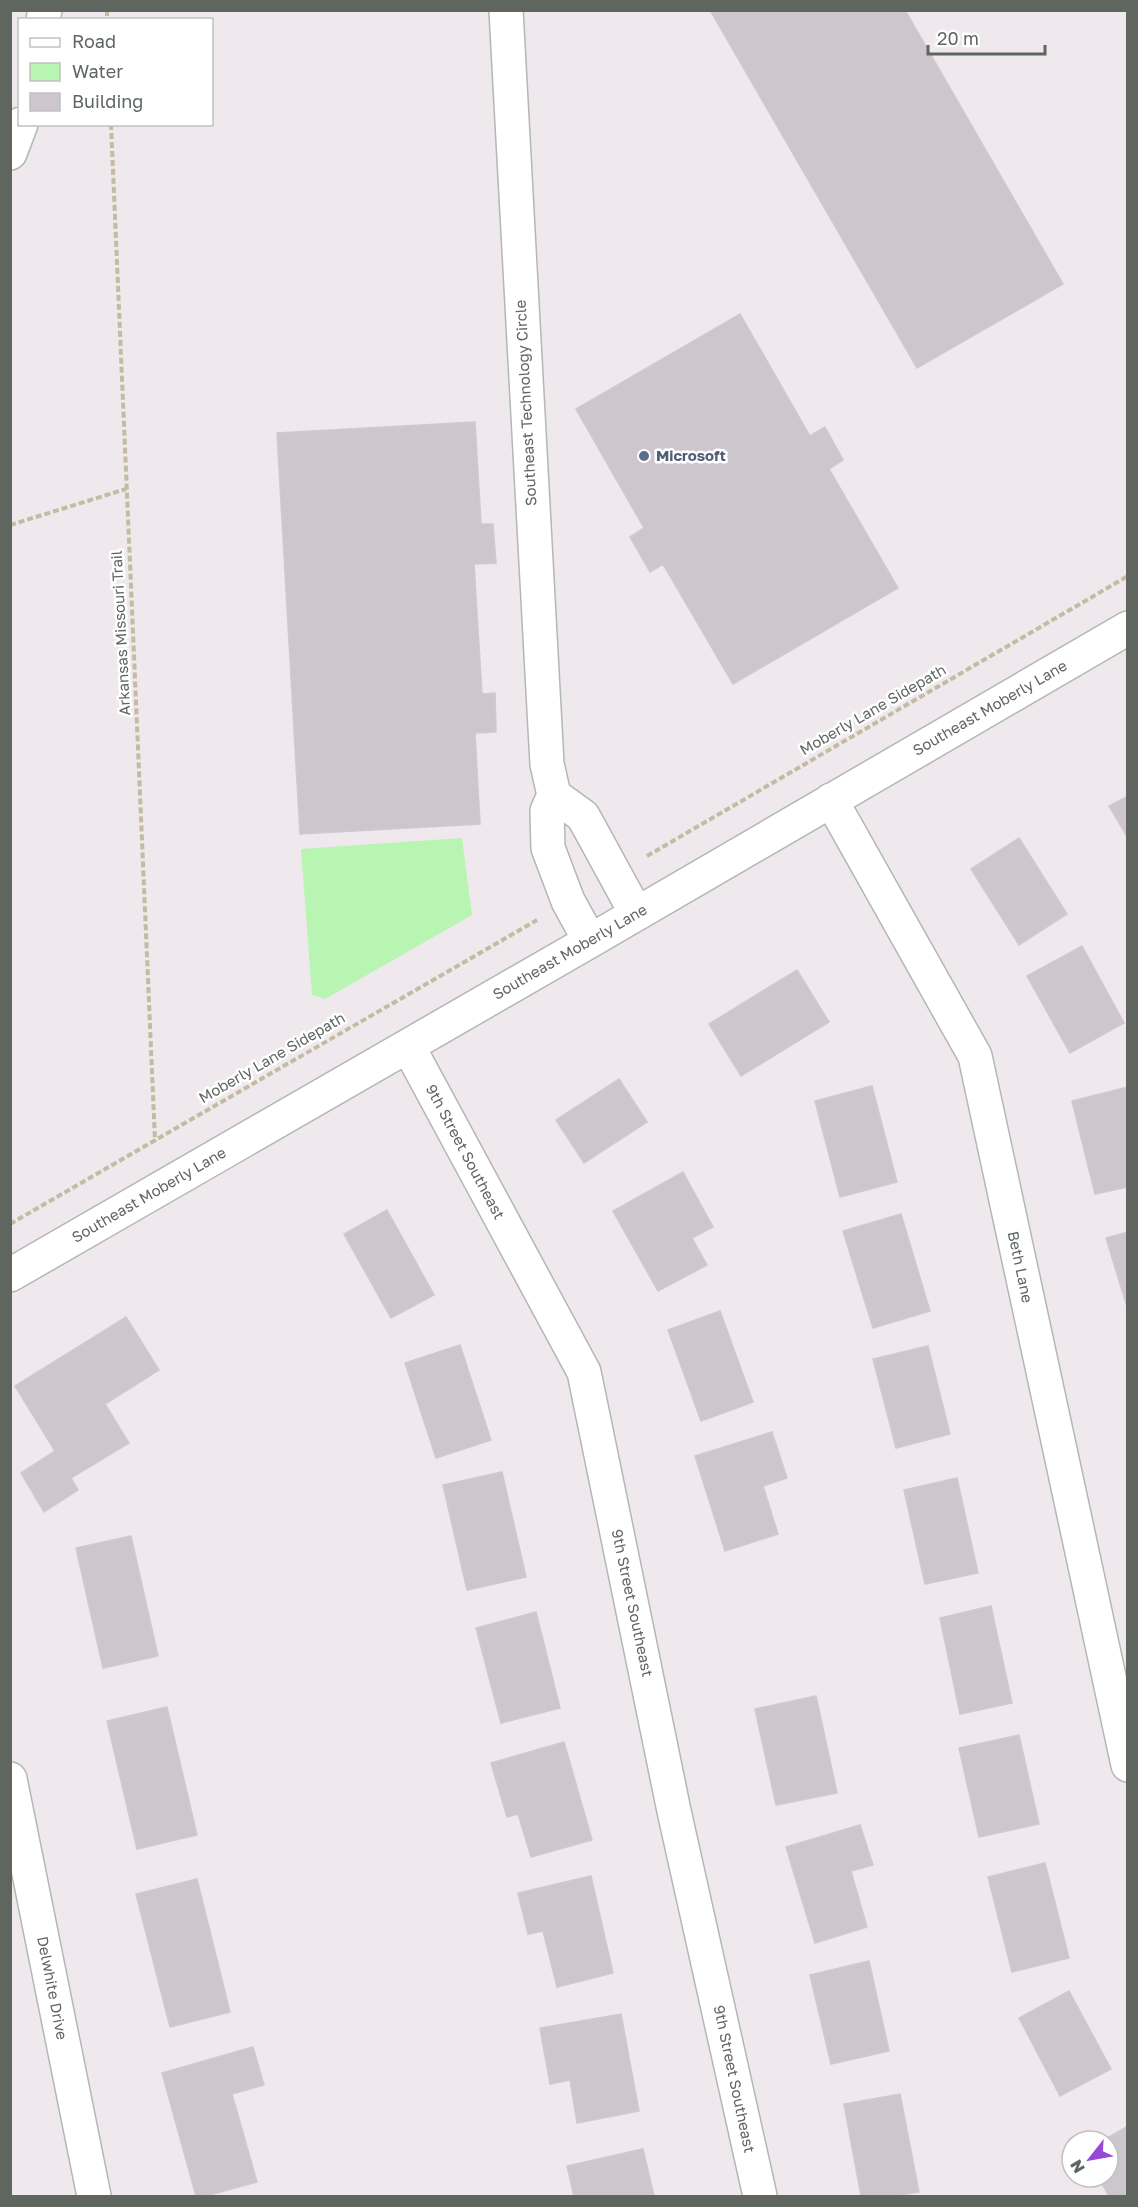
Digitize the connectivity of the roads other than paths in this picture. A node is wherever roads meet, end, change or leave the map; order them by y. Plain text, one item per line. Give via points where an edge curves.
1 (506, 10) edge
2 (20, 126) edge
3 (10, 153) edge
4 (1128, 628) edge
5 (554, 795) junction
6 (831, 800) junction
7 (636, 914) junction
8 (590, 941) junction
9 (408, 1046) junction
10 (10, 1275) edge
11 (1128, 1765) edge
12 (10, 1779) edge
13 (94, 2196) edge
14 (760, 2196) edge

1 - 5 street, Southeast Technology Circle via 547,752
2 - 3 street
4 - 6 street, Southeast Moberly Lane
5 - 7 street via 584,816
5 - 8 street, Southeast Technology Circle via 547,811 548,848 568,901
6 - 7 street, Southeast Moberly Lane
6 - 11 street, Beth Lane via 975,1056
7 - 8 street, Southeast Moberly Lane
8 - 9 street, Southeast Moberly Lane
9 - 10 street, Southeast Moberly Lane
9 - 14 street, 9th Street Southeast via 584,1372 674,1811
12 - 13 street, Delwhite Drive

